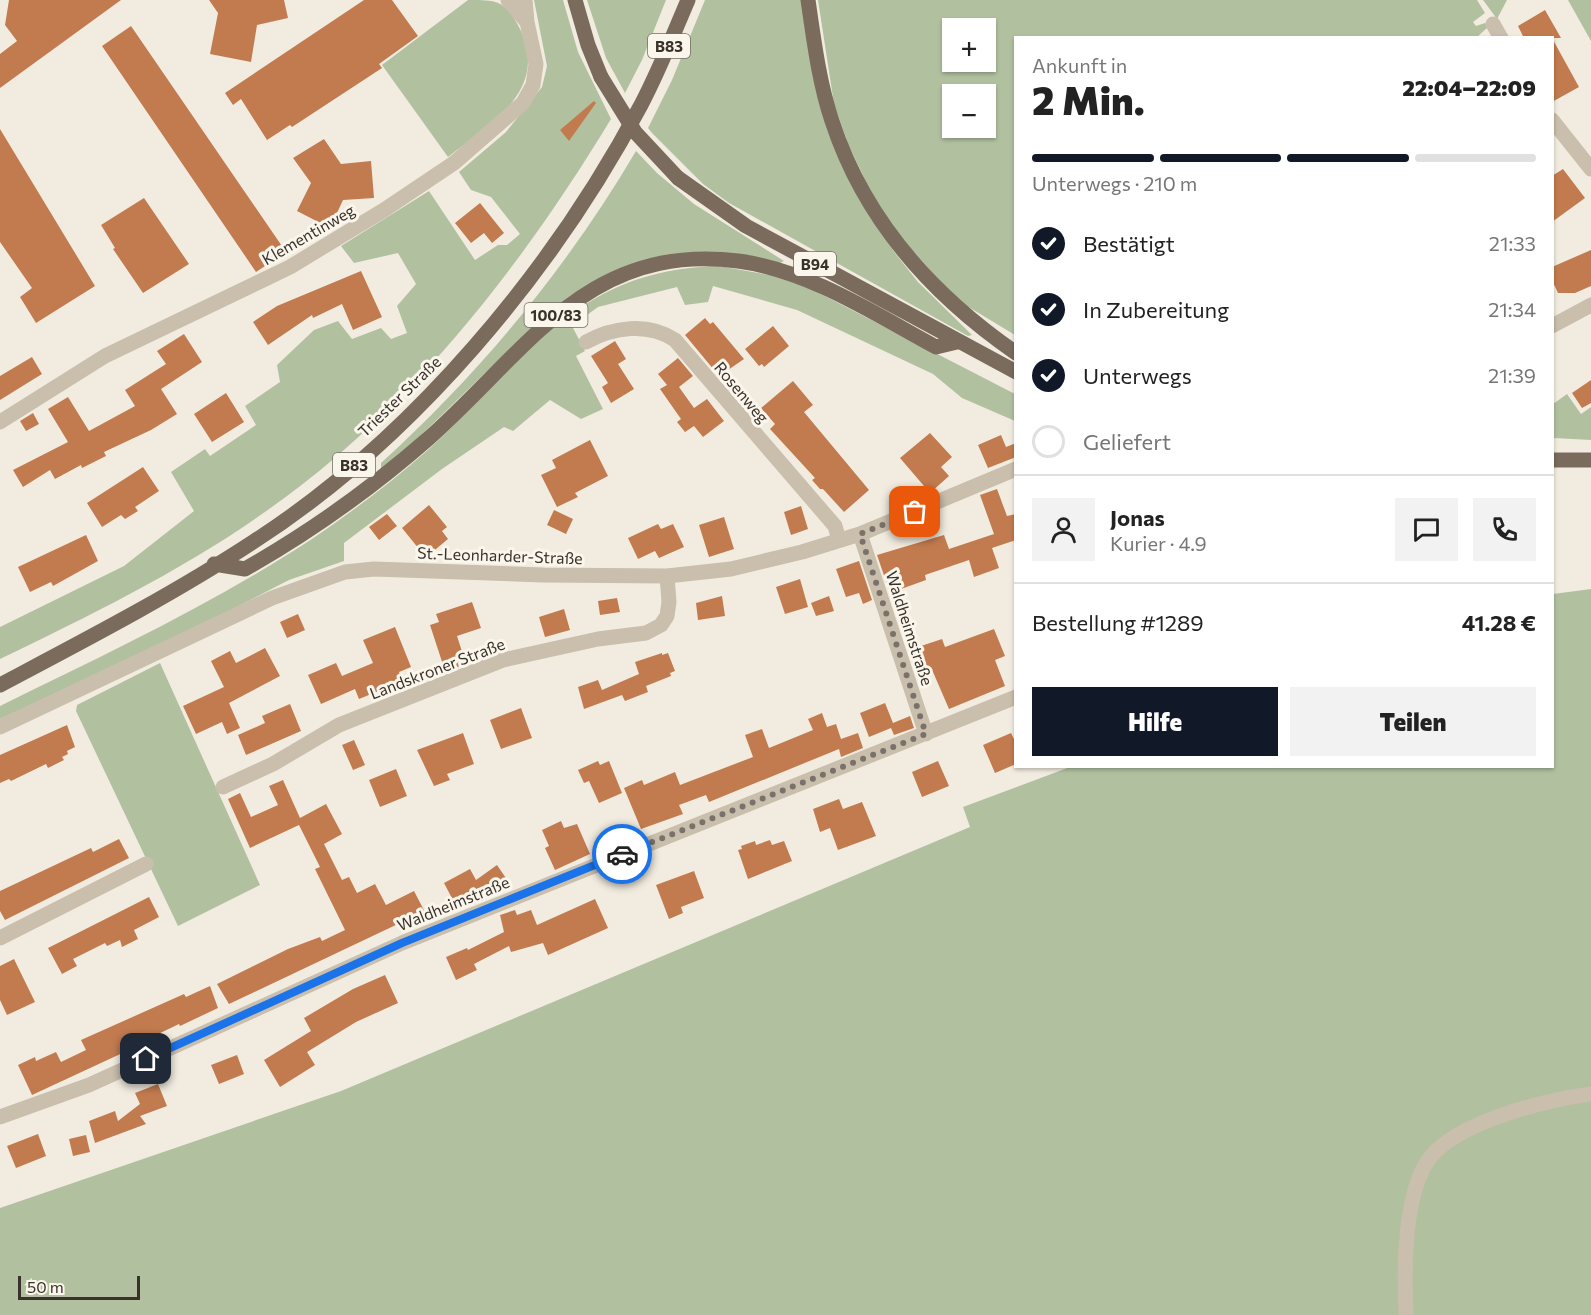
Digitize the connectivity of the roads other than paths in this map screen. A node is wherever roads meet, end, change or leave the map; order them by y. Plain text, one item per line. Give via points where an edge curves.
1 (508, 0) edge
2 (525, 0) edge
3 (575, 0) edge
4 (688, 0) edge
5 (808, 0) edge
6 (527, 22) junction
7 (1554, 123) edge
8 (1591, 169) edge
9 (1591, 305) edge
10 (1554, 325) edge
11 (586, 342) dead end
12 (957, 342) junction
13 (1014, 352) edge
14 (1014, 371) edge
15 (0, 422) edge
16 (1554, 460) edge
17 (1591, 460) edge
18 (1014, 470) edge
19 (860, 534) junction
20 (839, 540) junction
21 (214, 564) junction
22 (667, 576) junction
23 (0, 685) edge
24 (1014, 698) edge
25 (0, 727) edge
26 (926, 734) junction
27 (223, 787) dead end
28 (146, 864) dead end
29 (0, 938) edge
30 (1591, 1094) edge
31 (0, 1118) edge
32 (1406, 1315) edge

1 - 6 street
2 - 6 street, Klementinweg
3 - 12 main road, B94, bridge via 601,77 635,132 678,178 746,226
4 - 21 main road, Triester Straße / B83 via 648,90 612,156 575,215 493,325 405,418 340,477 253,542
5 - 13 main road via 818,66 832,120 848,161 876,213 902,252 939,293
6 - 15 street, Klementinweg via 536,64 533,85 523,103 454,163 290,267 105,356
7 - 8 street
9 - 10 street
11 - 20 street, Rosenweg via 620,329 662,331 675,340 835,526
12 - 14 main road, B94
12 - 21 main road, 100/83 via 936,347 817,286 739,261 700,259 638,269 574,300 432,435 348,504 245,569
16 - 17 main road
18 - 19 street, St.-Leonharder-Straße
19 - 20 street, St.-Leonharder-Straße
19 - 26 street, Waldheimstraße
20 - 22 street, St.-Leonharder-Straße via 730,569
21 - 23 main road, Triester Straße / B83
22 - 25 street, St.-Leonharder-Straße via 374,569 345,572 272,598
22 - 27 street, Landskroner Straße via 667,616 662,625 646,633 598,639 503,660 339,725 273,764
24 - 26 street, Waldheimstraße
26 - 31 street, Waldheimstraße via 412,939 88,1085
28 - 29 street
30 - 32 street via 1537,1105 1475,1126 1450,1138 1428,1160 1413,1196

